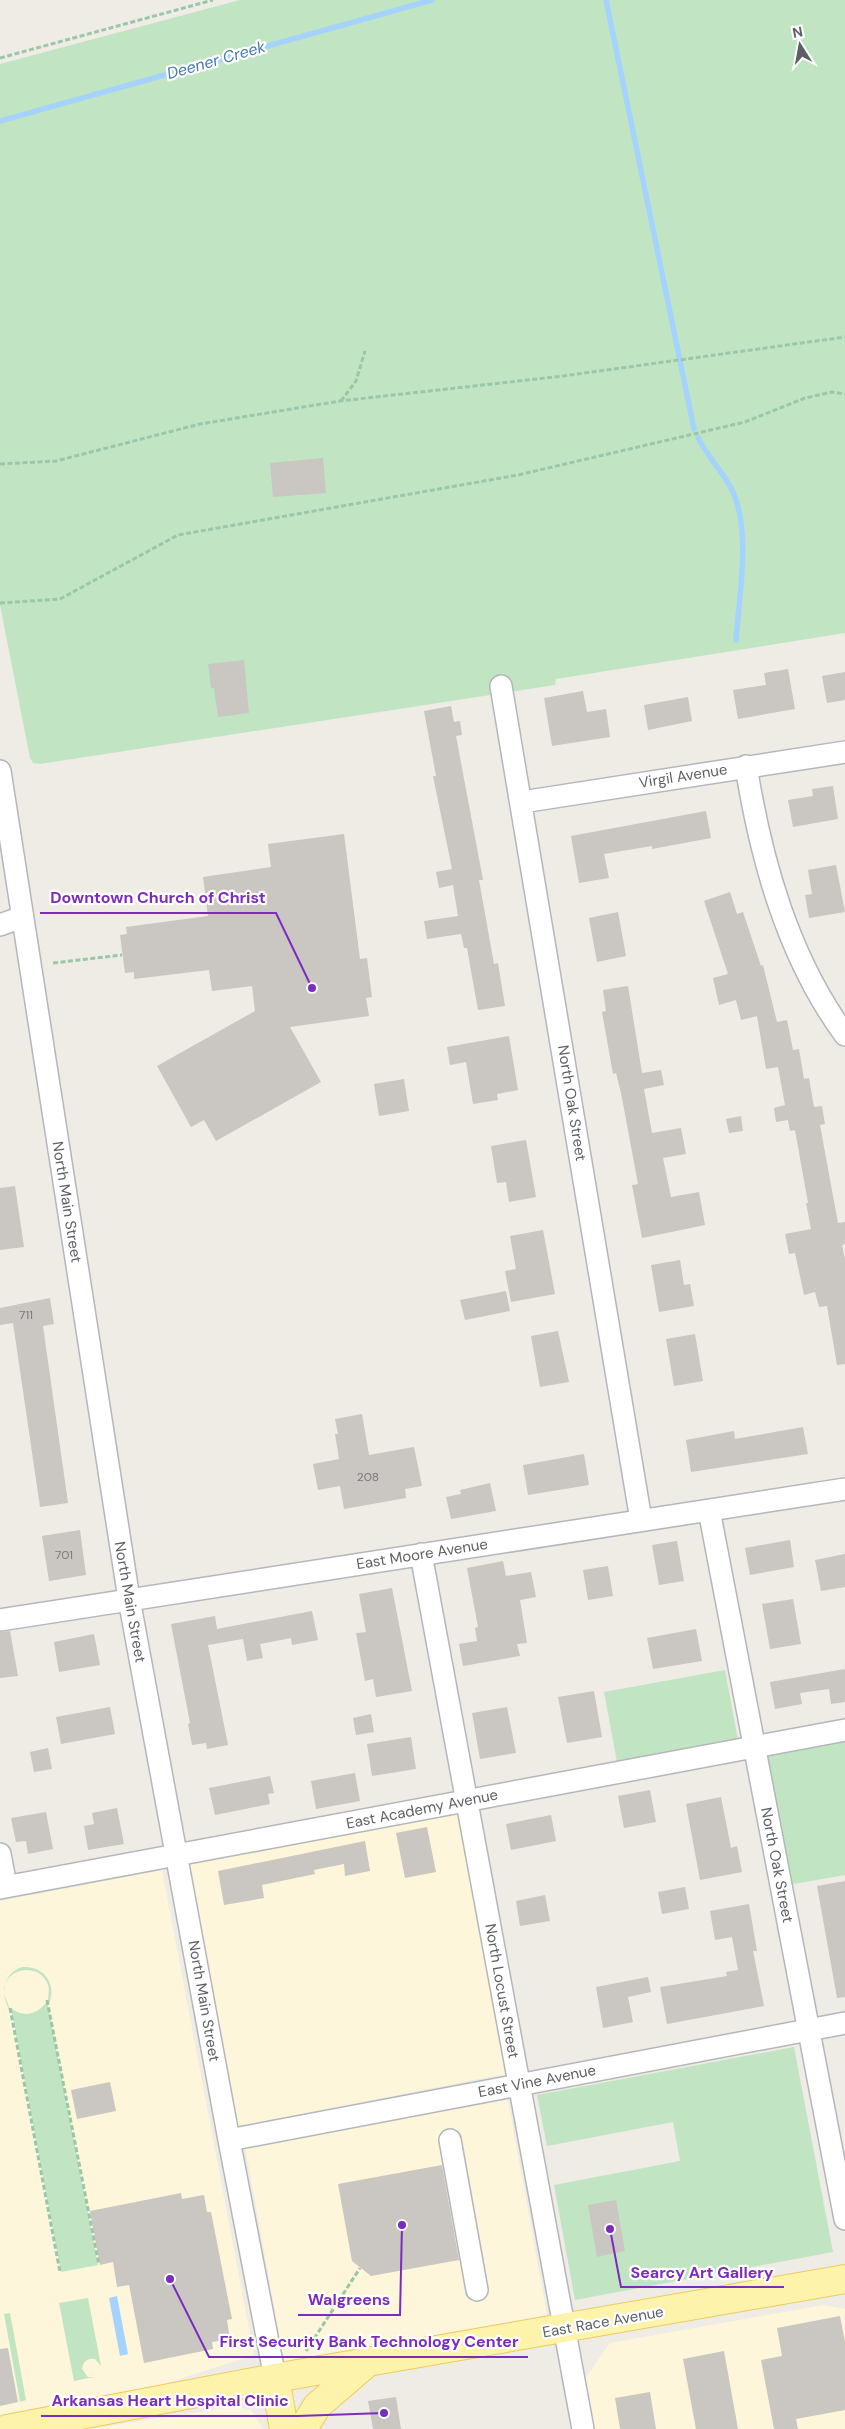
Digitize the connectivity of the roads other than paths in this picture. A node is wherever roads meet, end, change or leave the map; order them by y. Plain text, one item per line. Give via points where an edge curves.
1 (501, 686) dead end
2 (845, 752) edge
3 (746, 766) junction
4 (0, 771) edge
5 (522, 802) junction
6 (22, 916) junction
7 (0, 925) edge
8 (845, 1034) edge
9 (845, 1489) edge
10 (709, 1510) junction
11 (641, 1520) junction
12 (421, 1554) junction
13 (129, 1599) junction
14 (0, 1620) edge
15 (845, 1730) edge
16 (755, 1747) junction
17 (467, 1801) junction
18 (0, 1854) edge
19 (177, 1854) junction
20 (3, 1887) edge
21 (845, 2022) edge
22 (808, 2030) junction
23 (519, 2084) junction
24 (229, 2140) junction
25 (450, 2140) dead end
26 (845, 2219) edge
27 (845, 2279) edge
28 (477, 2290) dead end
29 (564, 2328) junction
30 (368, 2362) junction
31 (276, 2378) junction
32 (6, 2429) edge
33 (284, 2429) edge
34 (302, 2429) edge
35 (583, 2429) edge

1 - 5 street, North Oak Street
2 - 3 street, Virgil Avenue
3 - 5 street, Virgil Avenue
3 - 8 street via 754,819 788,928 821,998
4 - 6 street, North Main Street
5 - 11 street, North Oak Street
6 - 7 street
6 - 13 street, North Main Street
9 - 10 street, East Moore Avenue
10 - 11 street, East Moore Avenue
10 - 16 street, North Oak Street
11 - 12 street, East Moore Avenue
12 - 13 street, East Moore Avenue
12 - 17 street, North Locust Street
13 - 14 street, East Moore Avenue
13 - 19 street, North Main Street
15 - 16 street, East Academy Avenue
16 - 17 street, East Academy Avenue
16 - 22 street, North Oak Street
17 - 19 street, East Academy Avenue
17 - 23 street, North Locust Street
18 - 20 street
19 - 20 street, East Academy Avenue
19 - 24 street, North Main Street
21 - 22 street, East Vine Avenue
22 - 23 street, East Vine Avenue
22 - 26 street, North Oak Street
23 - 24 street, East Vine Avenue
23 - 29 street, North Locust Street
24 - 31 street, North Main Street
25 - 28 street
27 - 29 main road, East Race Avenue
29 - 30 main road, East Race Avenue
29 - 35 street, North Locust Street
30 - 31 main road, East Race Avenue
30 - 34 main road via 317,2406
31 - 32 main road, East Race Avenue
31 - 33 main road, North Main Street

